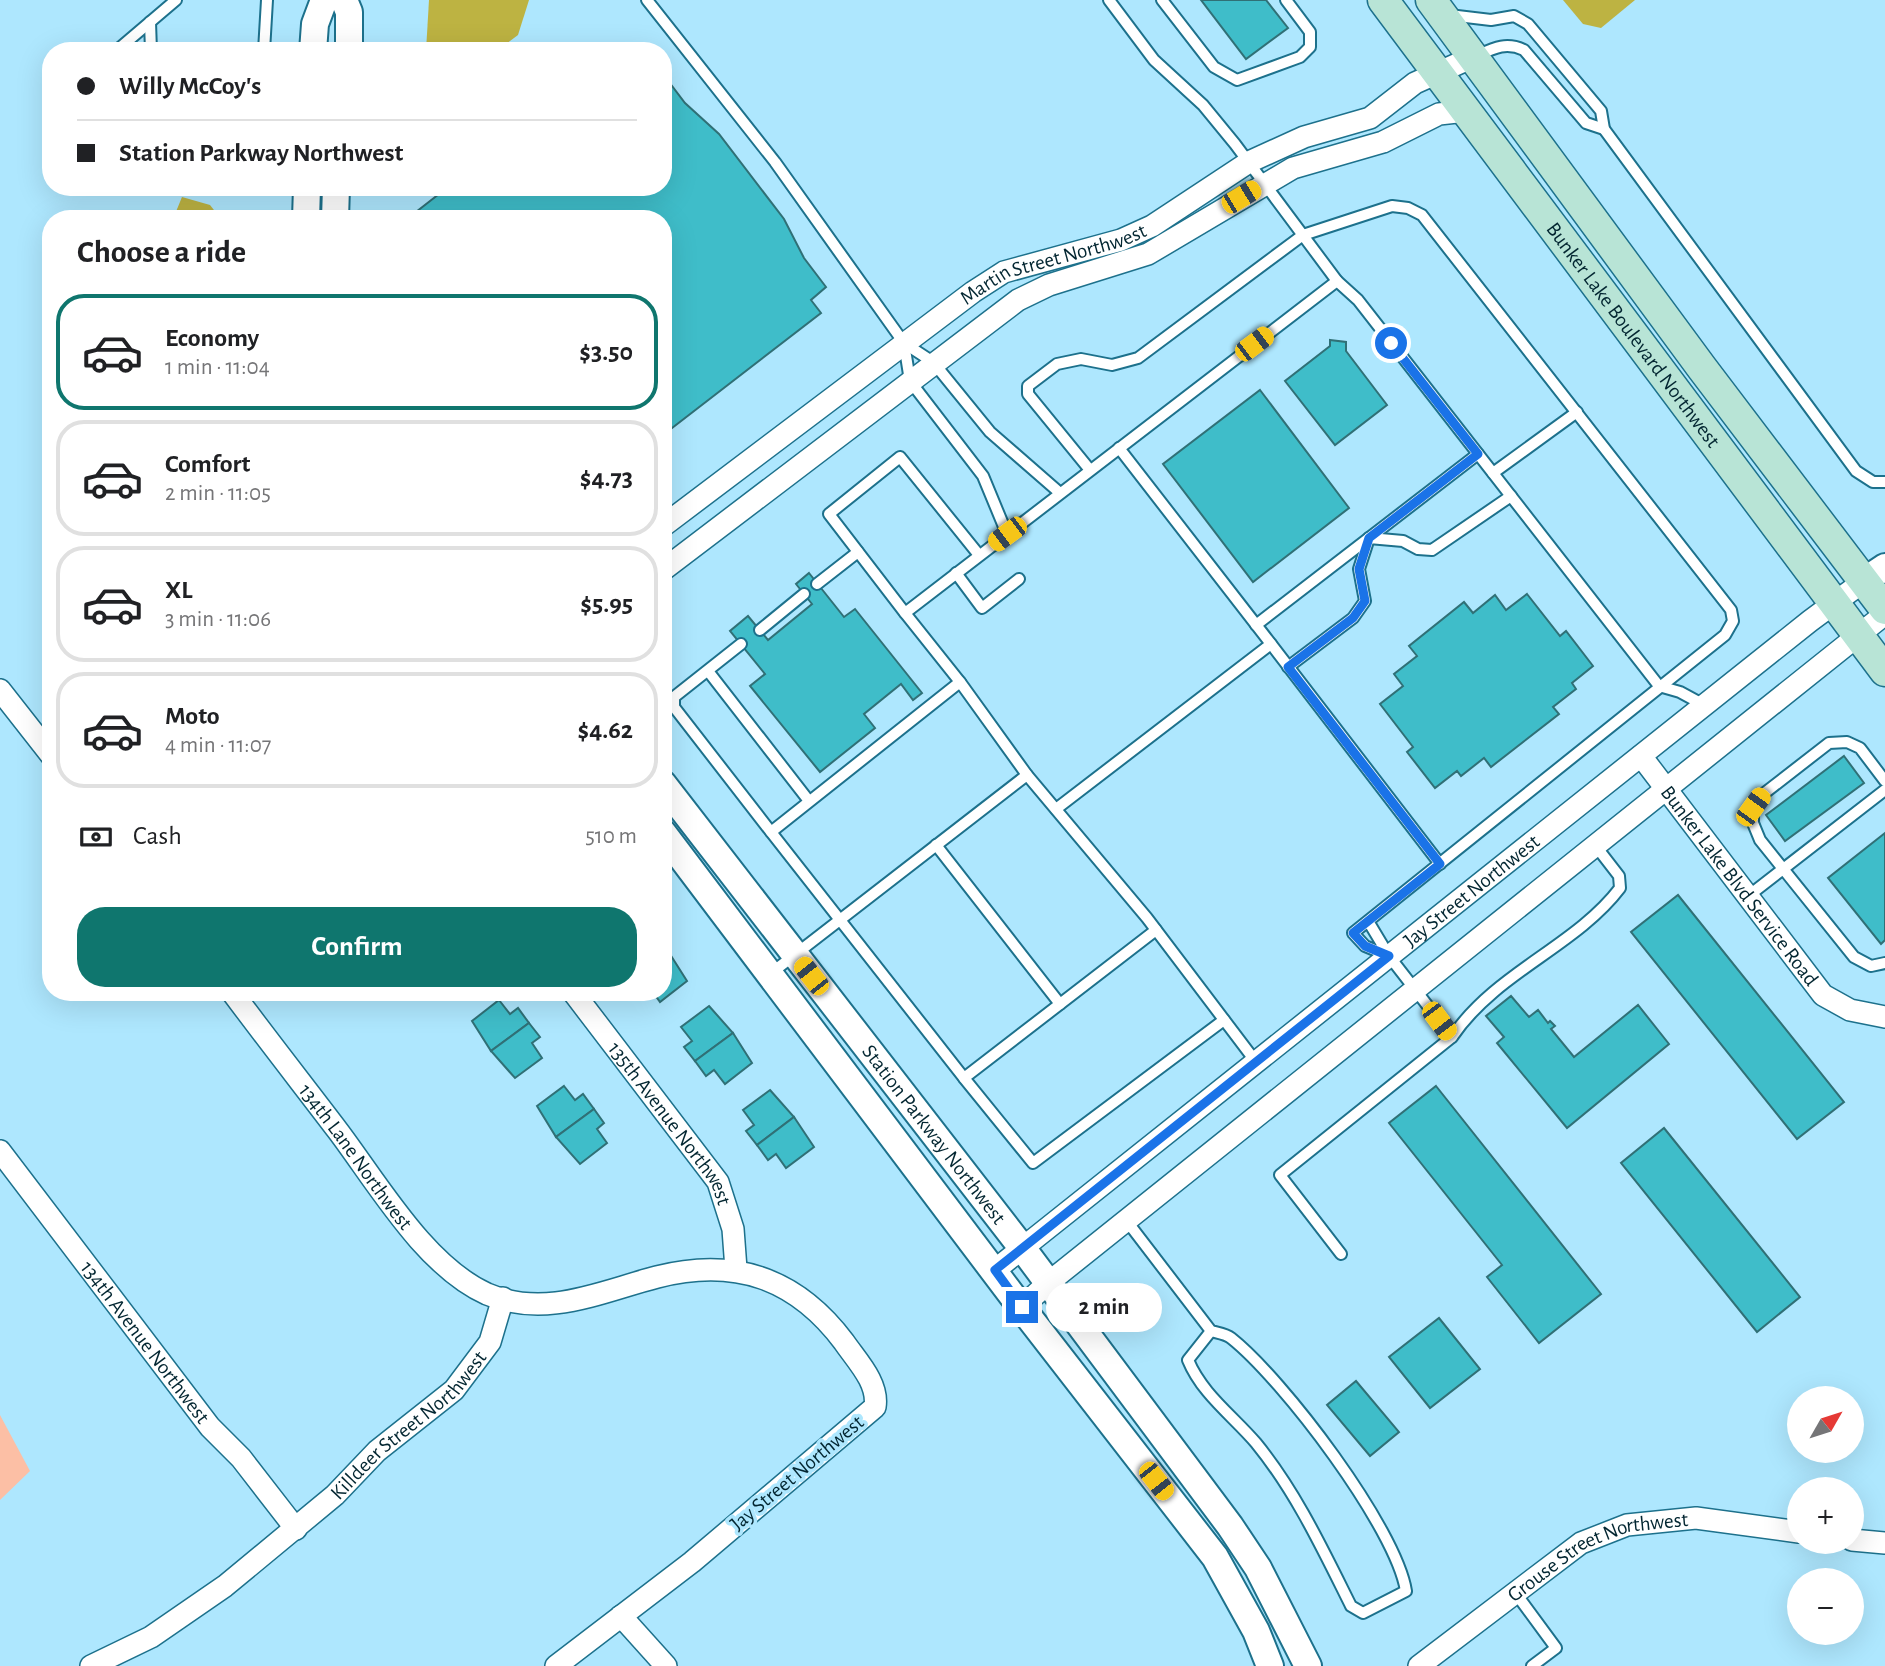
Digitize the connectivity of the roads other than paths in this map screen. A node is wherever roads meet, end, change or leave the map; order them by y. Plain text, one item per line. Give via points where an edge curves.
1 (176, 0) edge
2 (267, 0) edge
3 (324, 0) edge
4 (344, 0) edge
5 (647, 0) edge
6 (1109, 0) edge
7 (1162, 0) edge
8 (1286, 0) edge
9 (1383, 0) edge
10 (1437, 7) edge
11 (150, 22) junction
12 (127, 42) edge
13 (151, 42) edge
14 (265, 42) edge
15 (314, 42) edge
16 (349, 42) edge
17 (1474, 57) junction
18 (1438, 74) junction
19 (1466, 111) junction
20 (1604, 129) junction
21 (1249, 162) junction
22 (1265, 183) junction
23 (1303, 236) junction
24 (1337, 281) junction
25 (904, 343) junction
26 (933, 362) junction
27 (910, 380) junction
28 (1577, 412) junction
29 (1119, 448) junction
30 (1478, 454) junction
31 (1090, 470) junction
32 (1493, 473) junction
33 (1885, 482) edge
34 (1060, 493) junction
35 (1511, 496) junction
36 (672, 519) edge
37 (1007, 534) junction
38 (1369, 538) junction
39 (858, 552) junction
40 (979, 555) junction
41 (672, 563) edge
42 (956, 573) junction
43 (1875, 574) edge
44 (1019, 579) dead end
45 (817, 584) dead end
46 (804, 594) dead end
47 (1836, 603) junction
48 (1885, 612) edge
49 (905, 613) junction
50 (1256, 625) junction
51 (760, 630) dead end
52 (1859, 636) junction
53 (1270, 643) junction
54 (741, 645) dead end
55 (1288, 667) junction
56 (708, 671) junction
57 (1885, 671) edge
58 (960, 682) junction
59 (1660, 686) junction
60 (0, 690) edge
61 (1705, 705) junction
62 (42, 744) edge
63 (1641, 756) junction
64 (1027, 775) junction
65 (1885, 781) edge
66 (1667, 789) junction
67 (1885, 790) edge
68 (672, 796) edge
69 (809, 801) junction
70 (1056, 809) junction
71 (771, 832) junction
72 (672, 845) edge
73 (936, 845) junction
74 (1595, 845) junction
75 (1440, 864) junction
76 (1785, 868) junction
77 (1747, 897) junction
78 (841, 919) junction
79 (1368, 921) junction
80 (1156, 930) junction
81 (794, 955) junction
82 (1389, 956) junction
83 (1885, 963) edge
84 (770, 974) junction
85 (1414, 988) junction
86 (239, 1001) edge
87 (580, 1001) edge
88 (1060, 1004) junction
89 (1885, 1017) edge
90 (1224, 1020) junction
91 (1452, 1037) junction
92 (1256, 1062) junction
93 (964, 1078) junction
94 (0, 1151) edge
95 (1126, 1220) junction
96 (1023, 1249) junction
97 (1342, 1254) dead end
98 (736, 1269) junction
99 (995, 1270) junction
100 (1048, 1283) junction
101 (503, 1298) junction
102 (1022, 1307) junction
103 (1211, 1331) junction
104 (296, 1529) junction
105 (1787, 1530) edge
106 (1864, 1541) edge
107 (1885, 1544) edge
108 (1517, 1595) junction
109 (621, 1616) junction
110 (1433, 1662) edge
111 (91, 1666) edge
112 (555, 1666) edge
113 (666, 1666) edge
114 (1270, 1666) edge
115 (1308, 1666) edge
116 (1532, 1666) edge

1 - 11 lane
2 - 14 lane
3 - 15 street
4 - 16 street via 349,12
5 - 25 lane via 775,162
6 - 21 lane via 1154,60 1203,105
7 - 8 lane via 1214,67 1231,78 1244,79 1300,57 1310,47 1310,32
9 - 18 main road, Bunker Lake Boulevard Northwest
10 - 17 main road, Bunker Lake Boulevard Northwest
10 - 20 lane via 1491,20 1514,16 1528,24 1601,111
11 - 12 lane
11 - 13 lane
17 - 18 street, Martin Street Northwest
17 - 20 lane via 1499,46 1524,50 1586,123
17 - 43 main road, Bunker Lake Boulevard Northwest via 1702,368
18 - 19 main road, Bunker Lake Boulevard Northwest
18 - 21 street, Martin Street Northwest via 1415,83 1370,118 1304,137
19 - 22 street, Martin Street Northwest via 1439,114 1383,142 1293,168
19 - 47 main road, Bunker Lake Boulevard Northwest
20 - 33 lane via 1856,471 1872,482
21 - 22 lane
21 - 25 street, Martin Street Northwest via 1152,226 1121,240 1003,272
22 - 23 lane
22 - 26 street, Martin Street Northwest via 1148,254 1049,285 1018,300
23 - 24 lane
23 - 28 lane via 1392,206 1422,215
23 - 31 lane via 1138,358 1112,365 1081,359 1057,363 1028,386 1028,394
24 - 29 lane
24 - 30 lane via 1358,300
25 - 26 lane
25 - 27 lane
25 - 36 street, Martin Street Northwest
26 - 27 street, Martin Street Northwest
26 - 34 lane via 990,432
27 - 37 lane via 983,476
27 - 41 street, Martin Street Northwest
28 - 32 lane
28 - 59 lane via 1731,610 1733,621 1725,635
29 - 31 lane
29 - 50 lane
30 - 32 lane
30 - 38 lane
31 - 34 lane
32 - 35 lane
34 - 37 lane
35 - 38 lane via 1432,550
35 - 59 lane
37 - 40 lane
38 - 50 lane
38 - 55 lane via 1359,569 1365,601 1353,618
39 - 40 lane via 829,514 900,457
39 - 45 lane
39 - 49 lane
40 - 42 lane
42 - 44 lane via 982,608
42 - 49 lane
43 - 47 street, Jay Street Northwest
43 - 48 main road, Bunker Lake Boulevard Northwest
46 - 51 lane
47 - 52 main road, Bunker Lake Boulevard Northwest
47 - 61 street, Jay Street Northwest
48 - 52 street, Jay Street Northwest
49 - 58 lane
50 - 53 lane
52 - 57 main road, Bunker Lake Boulevard Northwest
52 - 66 street, Jay Street Northwest
53 - 55 lane
53 - 70 lane
54 - 56 lane
55 - 75 lane
56 - 69 lane
56 - 71 lane via 674,697 674,707
58 - 64 lane
58 - 69 lane
59 - 61 lane
59 - 75 lane
60 - 62 street
61 - 63 street, Jay Street Northwest
63 - 66 street, Bunker Lake Blvd Service Road
63 - 82 street, Jay Street Northwest
64 - 70 lane
64 - 73 lane
65 - 76 lane via 1860,748 1847,742 1829,743 1762,795 1753,807 1753,823 1760,840
66 - 74 street, Jay Street Northwest
66 - 77 street, Bunker Lake Blvd Service Road
67 - 76 lane
68 - 81 street, Station Parkway Northwest
69 - 71 lane
70 - 80 lane
71 - 78 lane
72 - 84 street, Station Parkway Northwest
73 - 78 lane
73 - 88 lane
74 - 85 street, Jay Street Northwest
74 - 91 lane via 1619,876 1620,888 1605,907 1468,1013
75 - 79 lane
76 - 77 lane
76 - 83 lane via 1854,957 1871,966
77 - 89 street, Bunker Lake Blvd Service Road via 1823,995 1850,1010
78 - 81 lane
78 - 93 lane
79 - 82 lane
79 - 82 lane via 1353,933 1365,946
80 - 88 lane
80 - 90 lane
81 - 84 lane
81 - 96 street, Station Parkway Northwest
82 - 85 lane
82 - 92 street, Jay Street Northwest
84 - 99 street, Station Parkway Northwest
85 - 91 lane
85 - 95 street, Jay Street Northwest
86 - 101 street, 134th Lane Northwest via 404,1220 446,1267 488,1294
87 - 98 street, 135th Avenue Northwest via 718,1182 733,1229
88 - 93 lane
90 - 92 lane
90 - 93 lane via 1033,1163
91 - 97 lane via 1280,1175
92 - 96 street, Jay Street Northwest
94 - 104 street, 134th Avenue Northwest via 210,1427 241,1458
95 - 100 street, Jay Street Northwest
95 - 103 lane
96 - 99 street, Jay Street Northwest
96 - 100 street, Station Parkway Northwest
98 - 101 street via 659,1276 595,1298 523,1303
98 - 109 street, Jay Street Northwest via 774,1282 836,1333 867,1374 875,1407
99 - 102 street, Station Parkway Northwest
100 - 102 street, Jay Street Northwest
100 - 115 street, Station Parkway Northwest via 1251,1557
101 - 104 street, Killdeer Street Northwest via 490,1342 454,1390 377,1451
102 - 114 street, Station Parkway Northwest via 1215,1557
103 - 103 lane via 1230,1337 1298,1406 1386,1534 1403,1571 1406,1591 1363,1613 1351,1606 1306,1516 1256,1444 1192,1371 1188,1360
104 - 111 street, Killdeer Street Northwest via 151,1637
105 - 108 street, Grouse Street Northwest via 1696,1518 1627,1525 1581,1543
106 - 107 street
108 - 110 street, Grouse Street Northwest
108 - 116 lane via 1556,1648
109 - 112 street, Jay Street Northwest
109 - 113 street

